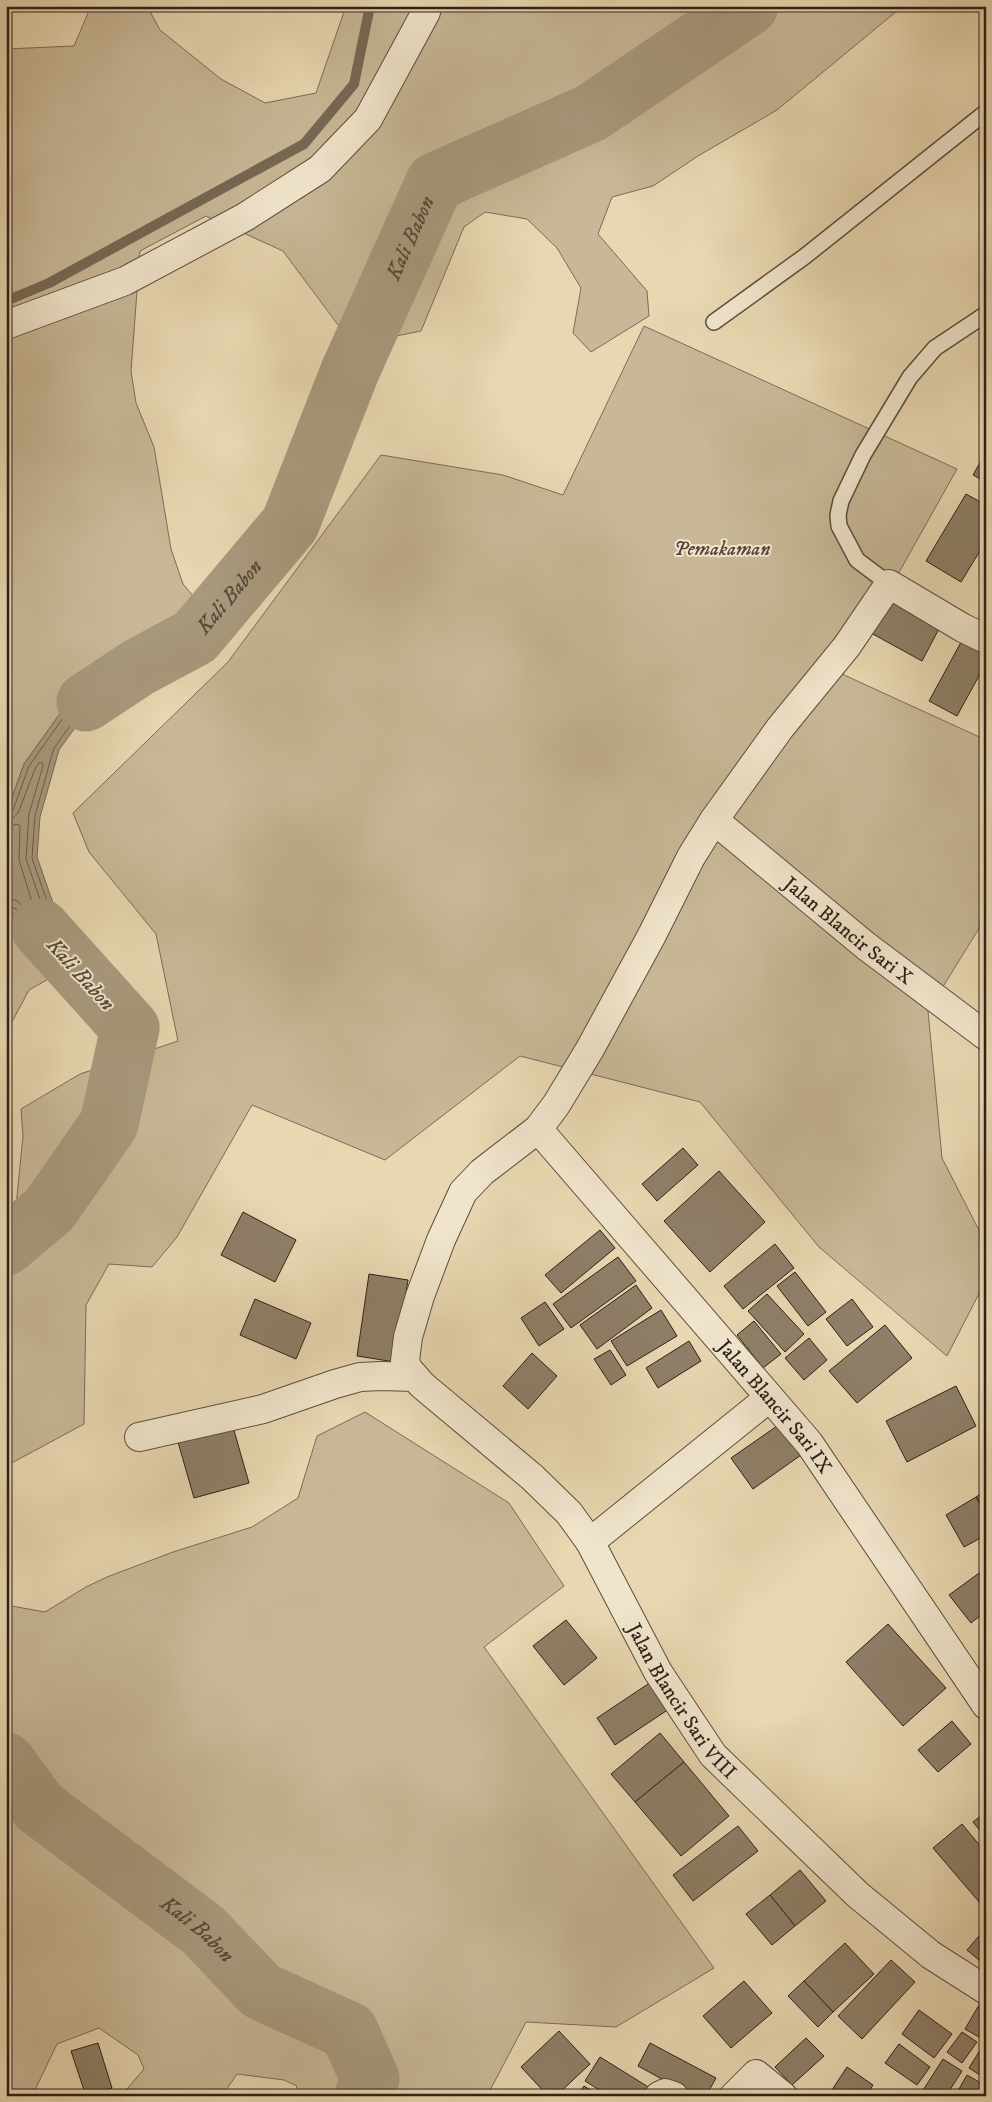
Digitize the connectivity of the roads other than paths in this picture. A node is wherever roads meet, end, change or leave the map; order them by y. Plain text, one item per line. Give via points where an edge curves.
1 (427, 6) edge
2 (986, 112) edge
3 (986, 314) edge
4 (714, 322) dead end
5 (6, 325) edge
6 (889, 584) junction
7 (986, 639) edge
8 (714, 820) junction
9 (986, 1036) edge
10 (538, 1129) junction
11 (415, 1377) junction
12 (769, 1398) junction
13 (139, 1437) dead end
14 (590, 1542) junction
15 (986, 1705) edge
16 (986, 1990) edge
17 (659, 2096) edge
18 (674, 2096) edge
19 (734, 2096) edge
20 (783, 2096) edge

1 - 5 street via 368,119 320,169 245,217 125,281
2 - 4 lane via 804,257
3 - 6 lane via 935,348 910,377 863,455 841,501 839,526 857,560
6 - 7 street
6 - 8 street via 847,646 780,728
8 - 9 street, Jalan Blancir Sari X via 866,946
8 - 10 street via 691,857 590,1049
10 - 11 street via 482,1172 463,1192 441,1240 408,1337 405,1361
10 - 12 street, Jalan Blancir Sari IX
11 - 13 street via 360,1378 263,1409
11 - 14 street, Jalan Blancir Sari VIII via 532,1477 569,1513
12 - 14 street
12 - 15 street, Jalan Blancir Sari IX via 809,1443
14 - 16 street, Jalan Blancir Sari VIII via 658,1672 713,1755 858,1895 932,1955
17 - 18 street via 665,2093
19 - 20 street via 756,2074

